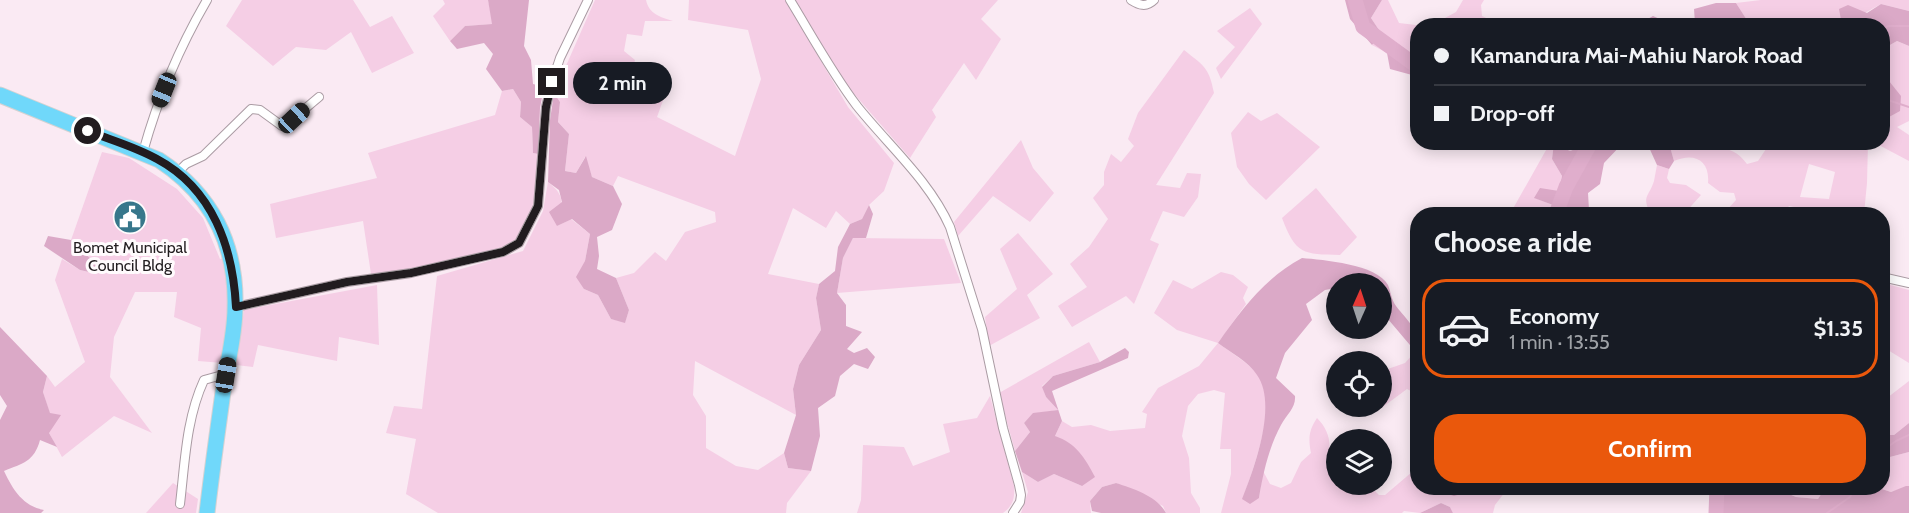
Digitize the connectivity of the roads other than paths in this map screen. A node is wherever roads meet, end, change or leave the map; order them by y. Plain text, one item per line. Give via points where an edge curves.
1 (207, 0) edge
2 (588, 0) edge
3 (790, 0) edge
4 (1131, 0) edge
5 (1154, 0) edge
6 (0, 95) edge
7 (320, 97) dead end
8 (143, 152) junction
9 (178, 172) junction
10 (1890, 279) edge
11 (1909, 283) edge
12 (236, 307) junction
13 (226, 375) junction
14 (180, 504) dead end
15 (207, 513) edge
16 (1013, 513) edge

1 - 8 street via 178,53
2 - 12 street via 552,82 546,107 538,206 519,243 503,252 411,273 347,282
3 - 16 street via 858,107 923,182 945,215 982,329 1019,485 1020,502
4 - 5 street via 1142,5
6 - 8 highway
7 - 9 street via 282,126 260,110 251,109 203,156
8 - 9 highway
9 - 12 highway via 205,201 218,225 231,265
10 - 11 street
12 - 13 highway
13 - 14 street via 204,380 196,397 188,430
13 - 15 highway

